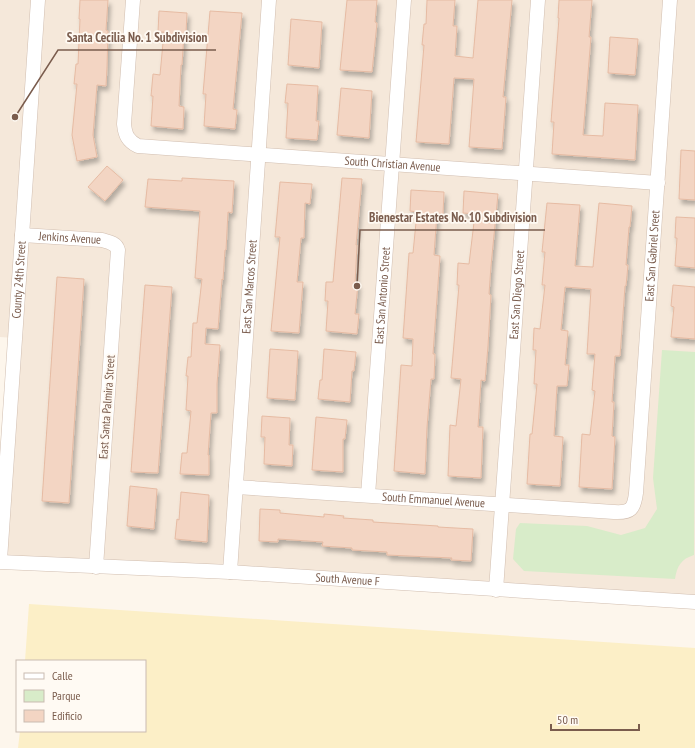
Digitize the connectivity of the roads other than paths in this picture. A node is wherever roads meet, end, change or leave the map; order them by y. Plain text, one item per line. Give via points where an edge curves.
1 (38, 0) edge
2 (132, 0) edge
3 (269, 0) edge
4 (404, 0) edge
5 (538, 0) edge
6 (670, 0) edge
7 (258, 154) junction
8 (392, 164) junction
9 (526, 174) junction
10 (658, 183) junction
11 (22, 235) junction
12 (117, 246) joint
13 (236, 486) junction
14 (368, 495) junction
15 (502, 504) junction
16 (630, 510) joint
17 (0, 561) edge
18 (96, 567) junction
19 (230, 572) junction
20 (496, 590) junction
21 (695, 602) edge

1 - 11 street, County 24th Street
2 - 7 street, South Christian Avenue via 124,124 129,140 138,146
3 - 7 street, East San Marcos Street
4 - 8 street, East San Antonio Street
5 - 9 street, East San Diego Street
6 - 10 street, East San Gabriel Sreet
7 - 8 street, South Christian Avenue
7 - 13 street, East San Marcos Street
8 - 9 street, South Christian Avenue
8 - 14 street, East San Antonio Street
9 - 10 street, South Christian Avenue
9 - 15 street, East San Diego Street
10 - 16 street, East San Gabriel Sreet via 636,493
11 - 12 street, Jenkins Avenue via 102,240
11 - 17 street, County 24th Street
12 - 18 street, East Santa Palmira Street
13 - 14 street, South Emmanuel Avenue
13 - 19 street, East San Marcos Street
14 - 15 street, South Emmanuel Avenue
15 - 16 street, South Emmanuel Avenue via 622,513
15 - 20 street, East San Diego Street
17 - 18 street, South Avenue F
18 - 19 street, South Avenue F
19 - 20 street, South Avenue F
20 - 21 street, South Avenue F

